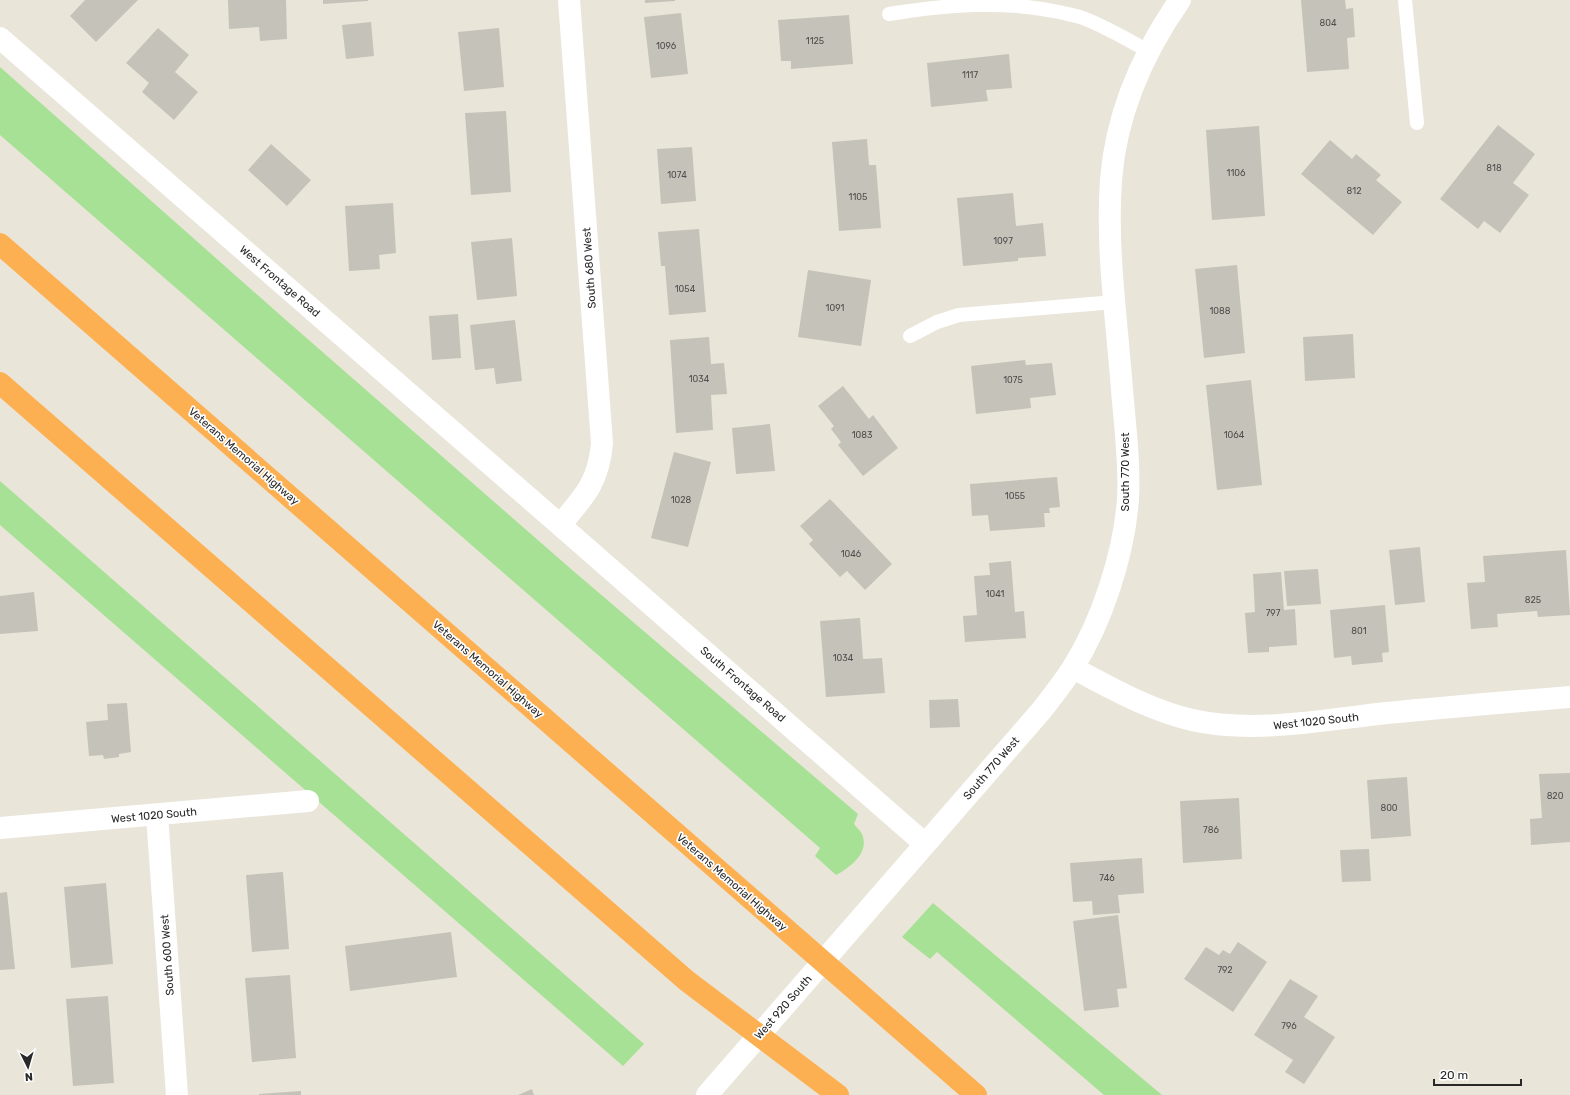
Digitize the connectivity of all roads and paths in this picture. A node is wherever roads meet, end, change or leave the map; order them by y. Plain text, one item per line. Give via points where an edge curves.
1 (569, 0) edge
2 (1180, 0) edge
3 (1405, 0) edge
4 (889, 14) dead end
5 (0, 38) edge
6 (1148, 51) junction
7 (1417, 123) dead end
8 (0, 244) edge
9 (1115, 302) junction
10 (910, 336) dead end
11 (0, 383) edge
12 (560, 524) junction
13 (1073, 668) junction
14 (1570, 697) edge
15 (308, 801) dead end
16 (157, 815) junction
17 (0, 828) edge
18 (925, 844) junction
19 (860, 919) joint
20 (837, 1094) edge
21 (176, 1095) edge
22 (707, 1095) edge
23 (976, 1095) edge

1 - 12 street, South 680 West via 602,442 599,466 592,486
2 - 6 street, South 770 West
3 - 7 lane
4 - 6 lane via 967,4 1044,8 1082,18
5 - 12 street, West Frontage Road
6 - 9 street, South 770 West via 1128,101 1111,178
8 - 23 highway, Veterans Memorial Highway
9 - 10 lane via 959,315 937,322
9 - 13 street, South 770 West via 1126,432 1128,498 1124,529 1108,592
11 - 20 highway via 687,981
12 - 18 street, South Frontage Road
13 - 14 street, West 1020 South via 1156,709 1191,720 1228,726 1264,726 1431,708
13 - 18 street, South 770 West via 1041,711
15 - 16 street, West 1020 South
16 - 17 street, West 1020 South
16 - 21 street, South 600 West
18 - 19 street, South 770 West
19 - 22 street, West 920 South

